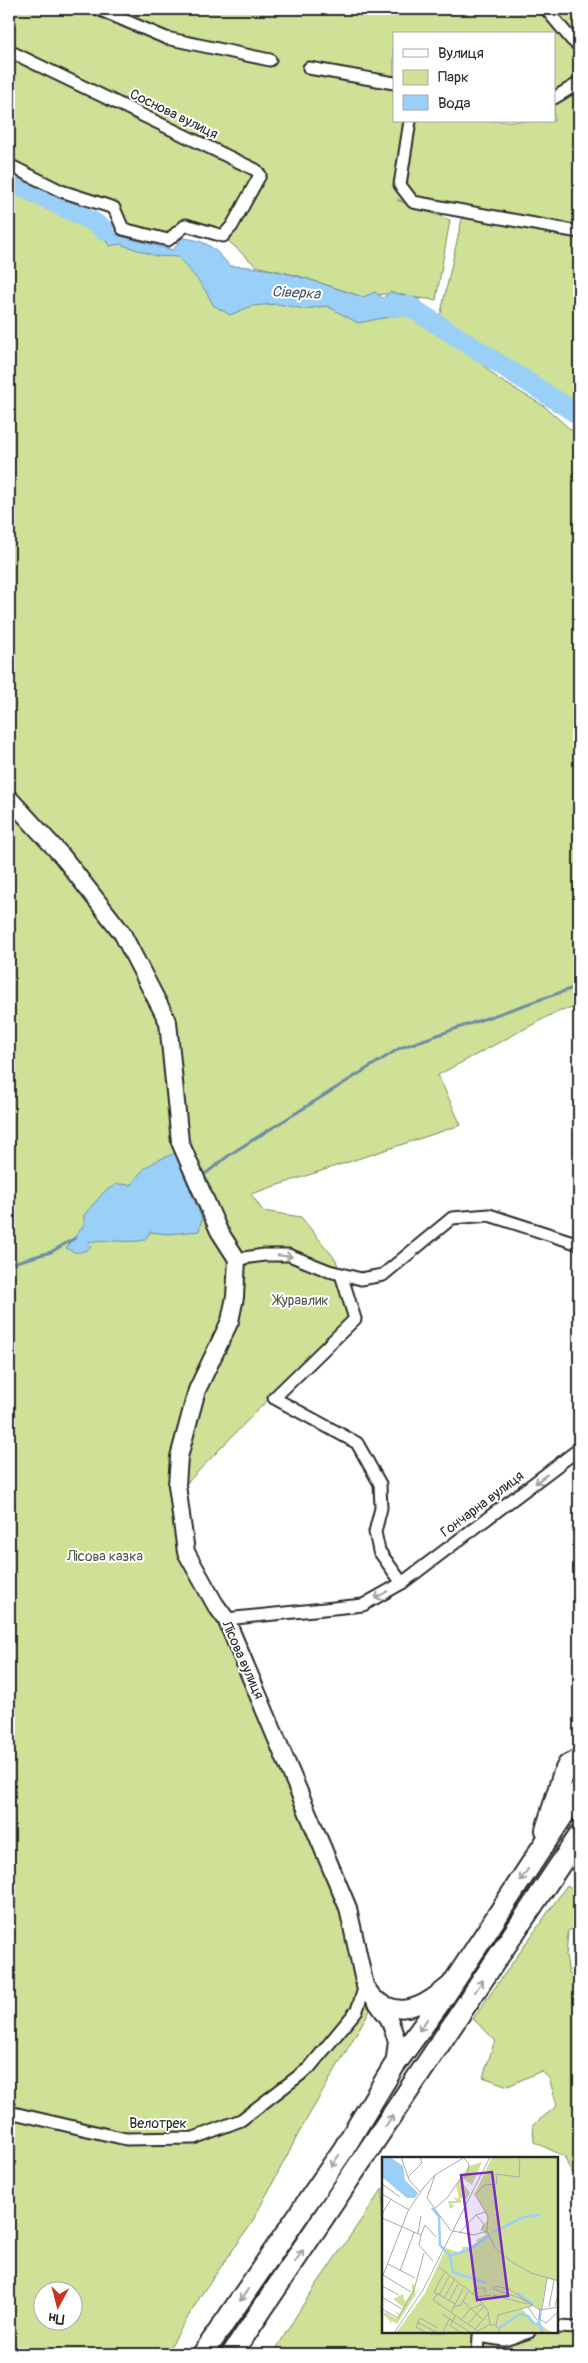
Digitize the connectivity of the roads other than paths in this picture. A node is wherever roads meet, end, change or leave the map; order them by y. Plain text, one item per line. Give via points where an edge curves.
1 (98, 9) edge
2 (546, 9) edge
3 (579, 46) edge
4 (9, 51) edge
5 (270, 60) dead end
6 (309, 68) dead end
7 (393, 83) edge
8 (579, 84) edge
9 (556, 97) edge
10 (410, 122) edge
11 (9, 165) edge
12 (579, 232) edge
13 (9, 798) edge
14 (579, 1244) edge
15 (237, 1259) junction
16 (341, 1274) junction
17 (579, 1449) edge
18 (402, 1583) junction
19 (226, 1619) junction
20 (579, 1760) edge
21 (579, 1791) edge
22 (579, 1832) edge
23 (579, 1836) edge
24 (567, 1854) junction
25 (537, 1855) junction
26 (454, 1981) junction
27 (365, 1986) junction
28 (374, 1999) junction
29 (394, 2066) junction
30 (9, 2112) edge
31 (558, 2327) edge
32 (579, 2328) edge
33 (526, 2333) edge
34 (203, 2354) edge
35 (232, 2354) edge
36 (478, 2354) edge

1 - 5 street via 166,38
2 - 3 street
4 - 11 street, Соснова вулиця via 256,170 260,175 232,226 223,236 186,226 168,240 123,230 114,208 61,191
6 - 7 street
8 - 9 street
10 - 12 street via 400,185 413,202
13 - 15 street via 63,857 122,933 168,1022 180,1142 219,1231
14 - 16 street via 489,1215 452,1218 383,1275 361,1278
15 -> 16 street via 289,1255
15 - 19 street, Лісова вулиця via 230,1321 197,1390 179,1457 177,1485 186,1552 214,1604
16 - 18 street via 355,1319 274,1398 357,1443 380,1484 381,1508 375,1532 379,1551
17 -> 18 street, Гончарна вулиця
18 -> 19 street, Гончарна вулиця via 363,1605
19 - 27 street, Лісова вулиця via 348,1908
20 - 25 highway via 568,1765 563,1775
21 - 25 highway
22 - 24 highway
23 - 24 highway
35 -> 24 highway
25 -> 26 highway
26 - 28 street via 424,2003 410,2008 394,2008
26 -> 29 highway
27 - 28 street, Лісова вулиця
27 - 30 street, Велотрек via 357,2010 310,2068 241,2120 194,2138 126,2139
28 - 29 street, Лісова вулиця via 390,2019 397,2041
29 -> 34 highway via 343,2150
31 - 32 street
33 - 36 street via 504,2340 479,2336

